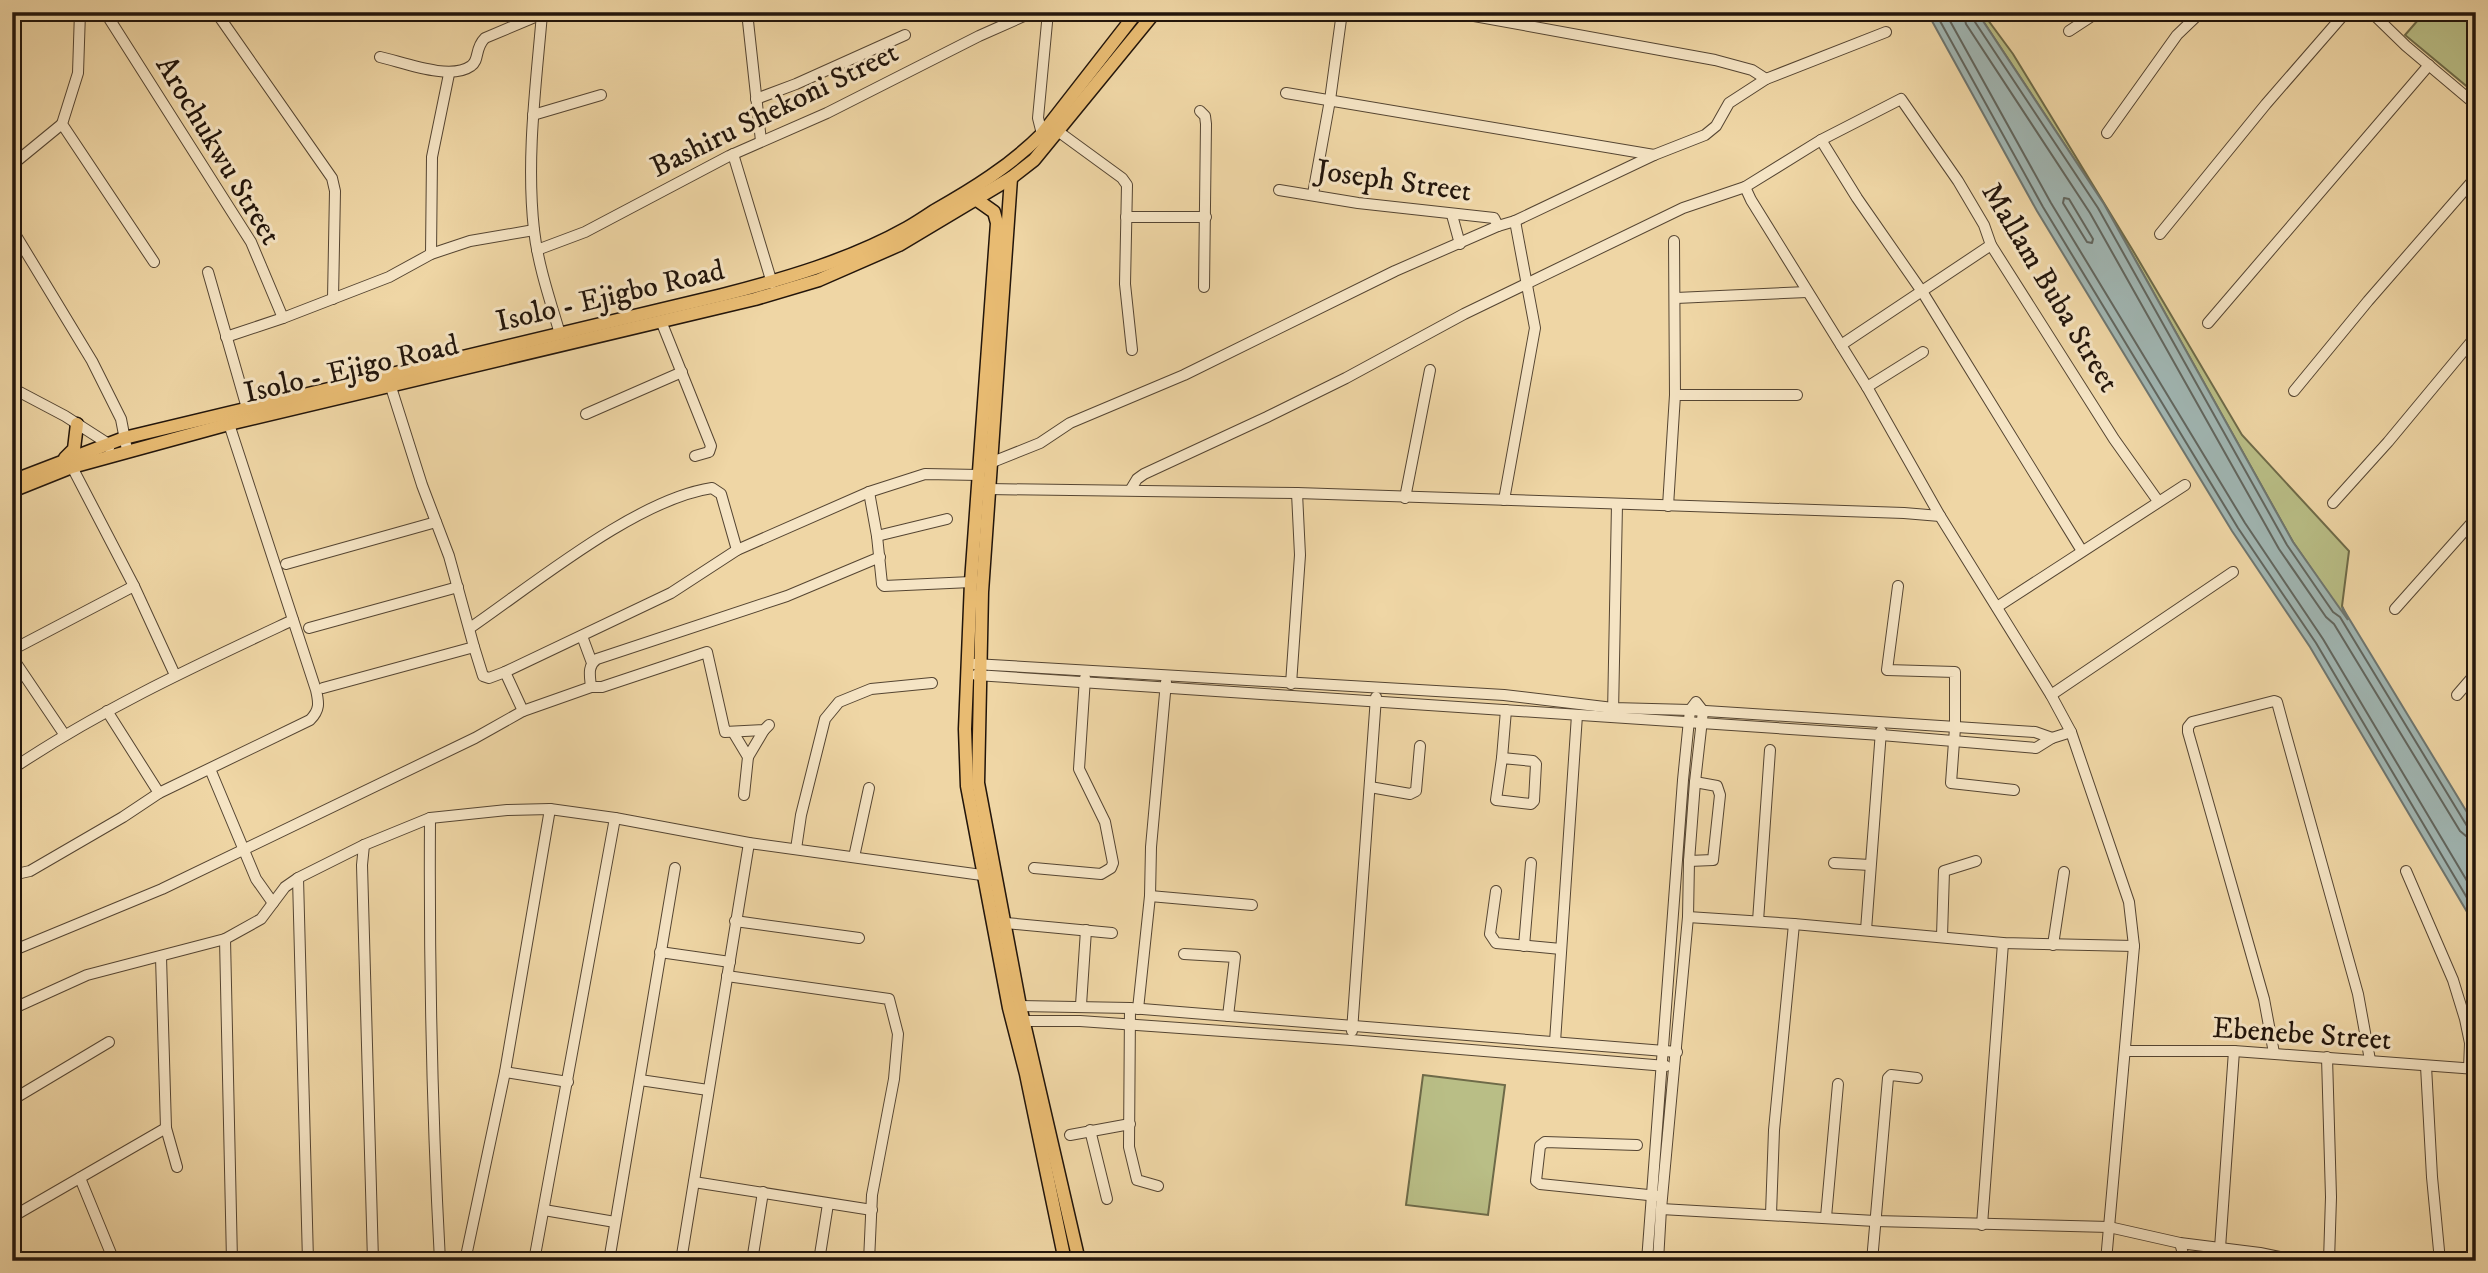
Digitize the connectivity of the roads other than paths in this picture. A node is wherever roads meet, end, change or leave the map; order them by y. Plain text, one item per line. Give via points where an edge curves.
1 (80, 12) edge
2 (105, 12) edge
3 (216, 12) edge
4 (747, 12) edge
5 (1033, 12) edge
6 (1048, 12) edge
7 (1137, 12) edge
8 (1155, 12) edge
9 (1342, 12) edge
10 (1452, 12) edge
11 (2098, 12) edge
12 (2201, 12) edge
13 (2346, 12) edge
14 (2371, 12) edge
15 (545, 13) edge
16 (1496, 16) edge
17 (2069, 30) dead end
18 (1886, 32) dead end
19 (905, 35) dead end
20 (380, 57) dead end
21 (2429, 65) junction
22 (449, 74) junction
23 (1766, 79) junction
24 (1286, 93) dead end
25 (601, 95) dead end
26 (756, 99) junction
27 (1331, 100) junction
28 (2476, 105) edge
29 (1200, 111) dead end
30 (533, 115) junction
31 (62, 124) junction
32 (1059, 132) junction
33 (1042, 134) junction
34 (2107, 134) dead end
35 (1821, 140) junction
36 (761, 141) junction
37 (733, 154) junction
38 (1654, 155) junction
39 (12, 165) edge
40 (2476, 177) edge
41 (1011, 178) junction
42 (1745, 187) junction
43 (1279, 190) dead end
44 (1313, 194) junction
45 (977, 200) junction
46 (1452, 215) junction
47 (1126, 217) junction
48 (1206, 217) junction
49 (1515, 221) junction
50 (1498, 226) junction
51 (12, 229) edge
52 (534, 230) junction
53 (2160, 234) dead end
54 (1674, 242) dead end
55 (1460, 244) junction
56 (1991, 245) junction
57 (537, 250) junction
58 (431, 254) junction
59 (154, 262) dead end
60 (208, 272) dead end
61 (772, 282) junction
62 (1528, 284) junction
63 (1204, 287) dead end
64 (1807, 292) junction
65 (1923, 293) junction
66 (1676, 298) junction
67 (333, 299) junction
68 (283, 318) junction
69 (661, 321) junction
70 (2208, 323) dead end
71 (560, 334) junction
72 (2476, 336) edge
73 (226, 337) junction
74 (1841, 345) junction
75 (1132, 350) dead end
76 (1923, 352) dead end
77 (1430, 370) dead end
78 (682, 372) junction
79 (390, 384) junction
80 (1867, 387) junction
81 (12, 388) edge
82 (2294, 391) dead end
83 (1675, 395) junction
84 (1797, 395) dead end
85 (247, 408) junction
86 (586, 414) dead end
87 (78, 424) junction
88 (229, 424) junction
89 (126, 444) junction
90 (109, 449) junction
91 (695, 456) dead end
92 (990, 463) junction
93 (66, 464) junction
94 (979, 475) junction
95 (12, 481) edge
96 (2185, 485) dead end
97 (988, 489) junction
98 (1131, 489) junction
99 (12, 491) edge
100 (869, 492) junction
101 (1297, 493) junction
102 (1405, 498) junction
103 (1504, 500) junction
104 (2158, 501) junction
105 (2333, 503) dead end
106 (1617, 504) junction
107 (1668, 506) junction
108 (1940, 516) junction
109 (2476, 518) edge
110 (947, 519) dead end
111 (436, 522) junction
112 (877, 536) junction
113 (737, 550) junction
114 (2082, 551) junction
115 (880, 557) junction
116 (286, 564) dead end
117 (2233, 572) dead end
118 (971, 582) junction
119 (134, 586) junction
120 (1898, 586) dead end
121 (458, 587) junction
122 (1997, 607) junction
123 (2395, 609) dead end
124 (293, 620) junction
125 (309, 628) dead end
126 (470, 628) junction
127 (582, 636) junction
128 (474, 647) junction
129 (12, 650) edge
130 (12, 657) edge
131 (592, 663) junction
132 (974, 670) junction
133 (1085, 670) junction
134 (505, 672) junction
135 (2476, 673) edge
136 (1166, 674) junction
137 (176, 675) junction
138 (1085, 682) junction
139 (932, 683) dead end
140 (1291, 684) junction
141 (591, 687) junction
142 (323, 688) dead end
143 (1166, 688) junction
144 (1376, 690) junction
145 (2051, 695) junction
146 (2458, 695) dead end
147 (1376, 702) junction
148 (1506, 710) junction
149 (1690, 710) junction
150 (107, 711) junction
151 (523, 711) junction
152 (1703, 711) junction
153 (1613, 713) junction
154 (1577, 715) junction
155 (1690, 722) junction
156 (1702, 723) junction
157 (1881, 723) junction
158 (1955, 728) junction
159 (733, 732) junction
160 (2071, 732) junction
161 (64, 734) junction
162 (1881, 735) junction
163 (2052, 738) junction
164 (1954, 742) junction
165 (1420, 746) dead end
166 (1770, 750) dead end
167 (748, 757) junction
168 (1502, 758) junction
169 (12, 769) edge
170 (210, 769) junction
171 (1695, 782) junction
172 (1370, 787) junction
173 (869, 788) dead end
174 (2014, 790) dead end
175 (159, 793) junction
176 (744, 795) dead end
177 (550, 809) junction
178 (430, 818) junction
179 (615, 818) junction
180 (749, 843) junction
181 (364, 845) junction
182 (796, 849) junction
183 (242, 850) junction
184 (854, 857) junction
185 (1689, 861) junction
186 (1976, 861) dead end
187 (1531, 863) dead end
188 (1834, 863) dead end
189 (1870, 865) junction
190 (1034, 868) dead end
191 (675, 869) dead end
192 (2406, 871) dead end
193 (2064, 872) dead end
194 (12, 875) edge
195 (990, 876) junction
196 (298, 878) junction
197 (1496, 891) dead end
198 (1150, 896) junction
199 (272, 903) junction
200 (1252, 905) dead end
201 (1688, 917) junction
202 (735, 921) junction
203 (1758, 921) junction
204 (1006, 923) junction
205 (1794, 924) junction
206 (1086, 930) junction
207 (1866, 930) junction
208 (1112, 933) dead end
209 (1942, 936) junction
210 (859, 938) dead end
211 (225, 939) junction
212 (2003, 943) junction
213 (2053, 945) junction
214 (1524, 946) junction
215 (2134, 946) junction
216 (1561, 948) junction
217 (12, 951) edge
218 (660, 952) junction
219 (1184, 954) dead end
220 (161, 957) junction
221 (730, 962) junction
222 (727, 976) junction
223 (1081, 1005) junction
224 (1020, 1006) junction
225 (1134, 1008) junction
226 (12, 1009) edge
227 (1228, 1016) junction
228 (1024, 1021) junction
229 (1129, 1025) junction
230 (1353, 1026) junction
231 (1351, 1040) junction
232 (109, 1042) dead end
233 (1555, 1042) junction
234 (2126, 1051) junction
235 (2234, 1051) junction
236 (1662, 1052) junction
237 (1676, 1052) junction
238 (2274, 1053) junction
239 (2328, 1057) junction
240 (2370, 1060) junction
241 (1661, 1066) junction
242 (2426, 1066) junction
243 (1675, 1068) junction
244 (2472, 1069) edge
245 (505, 1072) junction
246 (1917, 1078) dead end
247 (640, 1080) junction
248 (568, 1082) junction
249 (1838, 1084) dead end
250 (708, 1090) junction
251 (12, 1100) edge
252 (1130, 1124) junction
253 (166, 1128) junction
254 (1090, 1130) junction
255 (1070, 1135) dead end
256 (1637, 1145) dead end
257 (177, 1167) dead end
258 (80, 1178) junction
259 (694, 1182) junction
260 (1158, 1186) dead end
261 (763, 1192) junction
262 (1657, 1196) junction
263 (1107, 1199) dead end
264 (828, 1205) junction
265 (1661, 1209) junction
266 (544, 1210) junction
267 (872, 1210) junction
268 (1771, 1214) junction
269 (12, 1217) edge
270 (1826, 1217) junction
271 (1875, 1221) junction
272 (615, 1222) junction
273 (1982, 1225) junction
274 (2109, 1227) junction
275 (2180, 1243) junction
276 (2220, 1248) junction
277 (114, 1261) edge
278 (232, 1261) edge
279 (308, 1261) edge
280 (373, 1261) edge
281 (440, 1261) edge
282 (465, 1261) edge
283 (534, 1261) edge
284 (610, 1261) edge
285 (681, 1261) edge
286 (752, 1261) edge
287 (819, 1261) edge
288 (869, 1261) edge
289 (1065, 1261) edge
290 (1079, 1261) edge
291 (1647, 1261) edge
292 (1658, 1261) edge
293 (1872, 1261) edge
294 (2106, 1261) edge
295 (2185, 1261) edge
296 (2299, 1261) edge
297 (2329, 1261) edge
298 (2440, 1261) edge

1 - 31 street via 78,73
2 - 68 street, Arochukwu Street via 251,242
3 - 67 street via 332,178
4 - 26 street
5 - 36 street, Bashiru Shekoni Street
6 - 33 street via 1038,118
7 - 33 main road, Isolo - Ejigbo Road
8 - 32 main road
9 - 27 street
10 - 16 street
11 - 17 street
12 - 34 street via 2177,35
13 - 53 street
14 - 21 street
15 - 22 street via 485,38 478,46 476,61
15 - 30 street
16 - 23 street via 1715,60 1752,70
18 - 23 street
19 - 26 street
20 - 22 street
21 - 28 street
21 - 70 street
22 - 58 street via 432,157
23 - 38 street via 1729,103 1705,135
24 - 27 street
25 - 30 street
26 - 36 street
27 - 38 street
27 - 44 street
29 - 48 street via 1206,124
30 - 52 street
31 - 39 street
31 - 59 street
32 - 41 main road
32 - 47 street via 1122,178 1127,185
33 - 61 main road, Isolo - Ejigbo Road via 999,172 906,229
35 - 42 street
35 - 56 street, Mallam Buba Street via 1901,99 1958,181
35 - 65 street
36 - 37 street, Bashiru Shekoni Street
37 - 57 street, Bashiru Shekoni Street via 585,232
37 - 61 street
38 - 49 street
40 - 82 street
41 - 45 main road, Isolo - Ejigo Road
41 - 92 main road
42 - 62 street via 1682,208
42 - 64 street
43 - 44 street, Joseph Street
44 - 46 street, Joseph Street
45 - 69 main road, Isolo - Ejigo Road via 899,245 820,280
45 - 94 main road via 995,212 997,223
46 - 50 street, Joseph Street via 1494,218
46 - 55 street
47 - 48 street
47 - 75 street via 1125,284
48 - 63 street
49 - 50 street
49 - 62 street
50 - 55 street
51 - 89 street via 92,361 121,419
52 - 57 street
52 - 58 street via 485,236
54 - 66 street
55 - 92 street
56 - 65 street
56 - 104 street, Mallam Buba Street
57 - 71 street
58 - 67 street
60 - 73 street
61 - 71 main road, Isolo - Ejigbo Road
62 - 98 street via 1312,395 1144,474
62 - 103 street via 1535,328
64 - 66 street
64 - 74 street
65 - 74 street
65 - 114 street
66 - 83 street
67 - 68 street
68 - 73 street
69 - 78 street
69 - 79 main road, Isolo - Ejigo Road
71 - 85 main road, Isolo - Ejigbo Road
72 - 105 street
73 - 85 street
74 - 80 street
76 - 80 street
77 - 102 street
78 - 86 street
78 - 91 street via 711,446 709,452
79 - 88 main road, Isolo - Ejigo Road
79 - 111 street
80 - 108 street
81 - 87 street
83 - 84 street
83 - 107 street
85 - 89 main road, Isolo - Ejigbo Road
87 - 90 street
87 - 93 main road
88 - 89 main road, Isolo - Ejigo Road
88 - 124 street
89 - 90 main road, Isolo - Ejigbo Road
90 - 93 main road, Isolo - Ejigbo Road
92 - 97 main road
93 - 95 main road, Isolo - Ejigbo Road
93 - 99 main road
93 - 119 street
94 - 100 street via 925,474
94 - 118 main road
96 - 104 street
97 - 98 street
97 - 132 main road
98 - 101 street
100 - 112 street
100 - 113 street
101 - 102 street
101 - 140 street via 1300,555
102 - 103 street
103 - 106 street
104 - 114 street
106 - 107 street
106 - 153 street
107 - 108 street
108 - 122 street
109 - 123 street
110 - 112 street
111 - 116 street
111 - 121 street
112 - 115 street
113 - 126 street via 721,494 712,488 700,490 609,533
113 - 127 street via 671,593
114 - 122 street
115 - 118 street via 884,586
115 - 131 street via 788,596
117 - 145 street
118 - 132 main road
119 - 129 street
119 - 137 street
120 - 158 street via 1887,670 1955,672
121 - 125 street
121 - 126 street
122 - 145 street
124 - 137 street
124 - 170 street via 320,704 317,713
126 - 128 street
127 - 131 street
127 - 134 street
128 - 134 street via 485,678
128 - 142 street
130 - 161 street
131 - 141 street
132 - 133 street
132 - 138 street
132 - 195 main road via 965,729 967,786 973,831
133 - 136 street
133 - 138 street
134 - 151 street
135 - 146 street
136 - 140 street
136 - 143 street
137 - 150 street
138 - 143 street
138 - 190 street via 1079,769 1105,822 1113,863 1101,874
139 - 182 street via 871,689 839,702 825,719
140 - 144 street
141 - 151 street
141 - 159 street via 707,652 723,728
143 - 147 street
143 - 198 street
144 - 147 street
144 - 153 street via 1504,695
145 - 160 street
147 - 148 street
147 - 172 street
148 - 154 street
148 - 168 street
149 - 152 street
149 - 153 street
149 - 155 street
150 - 161 street
150 - 175 street
151 - 183 street
152 - 156 street
152 - 157 street
153 - 154 street
153 - 155 street
154 - 216 street
155 - 156 street
155 - 236 street
156 - 162 street
156 - 171 street
157 - 158 street
157 - 162 street
158 - 163 street via 2035,732
158 - 164 street
159 - 167 street
159 - 167 street via 766,728
160 - 163 street
160 - 215 street via 2129,902
161 - 169 street
162 - 164 street
162 - 189 street
163 - 164 street via 2036,748
164 - 174 street via 1951,783
165 - 172 street via 1416,791 1410,794
166 - 203 street
167 - 176 street
168 - 168 street via 1496,800 1531,804 1536,764
170 - 175 street
170 - 183 street
171 - 185 street
171 - 185 street via 1717,786 1720,796 1713,860
172 - 230 street
173 - 184 street
175 - 194 street via 30,871
177 - 178 street
177 - 179 street
177 - 245 street
178 - 181 street
178 - 281 street via 429,976
179 - 180 street
179 - 248 street
180 - 182 street
180 - 202 street
181 - 196 street
181 - 280 street
182 - 184 street
183 - 199 street
183 - 217 street
184 - 195 street
185 - 201 street
186 - 209 street via 1944,871
187 - 214 street
188 - 189 street
189 - 207 street
191 - 218 street
192 - 244 street via 2465,1019
193 - 213 street
195 - 204 main road
195 - 289 main road via 1009,1008
196 - 199 street
196 - 279 street
197 - 214 street via 1492,939
198 - 200 street
198 - 225 street
199 - 211 street via 261,919
201 - 203 street
201 - 237 street
202 - 210 street
202 - 221 street
203 - 205 street
204 - 206 street
204 - 224 main road
205 - 207 street
205 - 268 street via 1774,1130
206 - 208 street
206 - 223 street
207 - 209 street
209 - 212 street
211 - 220 street
211 - 278 street
212 - 213 street
212 - 273 street
213 - 215 street
214 - 216 street
215 - 234 street
216 - 233 street
218 - 221 street
218 - 247 street
219 - 227 street via 1235,957
220 - 226 street via 87,975
220 - 253 street
221 - 222 street
222 - 250 street
222 - 267 street via 889,999 898,1034
223 - 224 street
223 - 225 street
224 - 228 main road
225 - 227 street
225 - 229 street
227 - 230 street
228 - 229 street
228 - 290 main road
229 - 231 street
229 - 252 street
230 - 231 street
230 - 233 street
231 - 241 street
232 - 251 street
233 - 236 street
234 - 235 street, Ebenebe Street
234 - 274 street
235 - 238 street, Ebenebe Street
235 - 276 street
236 - 237 street
236 - 241 street
237 - 243 street
238 - 239 street, Ebenebe Street
238 - 240 street via 2264,999 2188,733 2192,722 2274,701 2355,981
239 - 240 street, Ebenebe Street
239 - 297 street
240 - 242 street, Ebenebe Street
241 - 243 street
241 - 262 street
242 - 244 street, Ebenebe Street
242 - 298 street
243 - 262 street
245 - 248 street
245 - 282 street
246 - 271 street via 1891,1074 1888,1078
247 - 250 street
247 - 272 street
248 - 266 street
249 - 270 street
250 - 259 street
252 - 254 street
252 - 260 street via 1129,1147 1137,1180
253 - 257 street
253 - 258 street
254 - 255 street
254 - 263 street
256 - 262 street via 1545,1142 1540,1146 1536,1181
258 - 269 street
258 - 277 street
259 - 261 street
259 - 285 street
261 - 264 street
261 - 286 street
262 - 265 street
262 - 291 street
264 - 267 street
264 - 287 street
265 - 268 street
265 - 292 street
266 - 272 street
266 - 283 street
267 - 288 street
268 - 270 street
270 - 271 street
271 - 273 street
271 - 293 street
272 - 284 street
273 - 274 street
274 - 275 street
274 - 294 street
275 - 276 street
275 - 295 street
276 - 296 street

